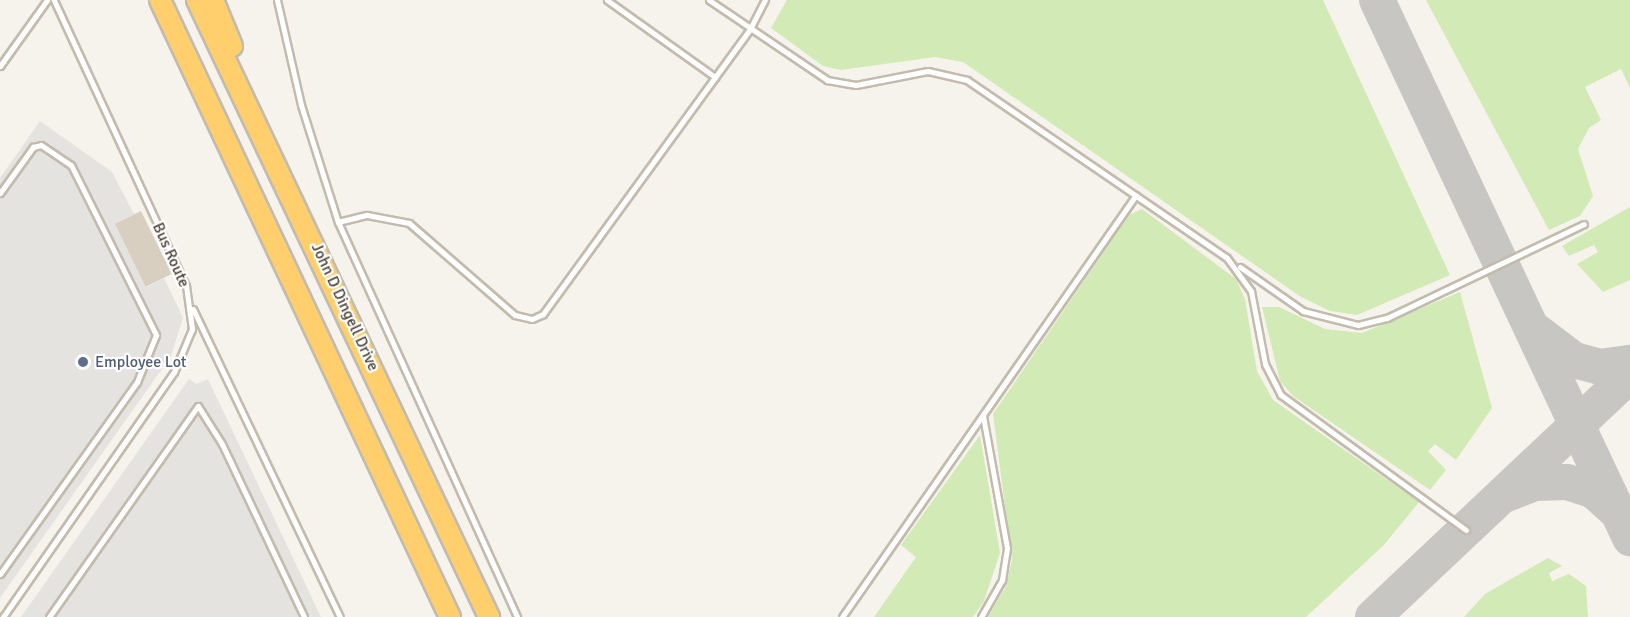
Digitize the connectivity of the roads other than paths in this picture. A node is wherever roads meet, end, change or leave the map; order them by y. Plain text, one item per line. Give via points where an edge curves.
1 (47, 0) edge
2 (54, 0) edge
3 (160, 0) edge
4 (197, 0) edge
5 (213, 0) edge
6 (277, 0) edge
7 (607, 0) edge
8 (709, 0) edge
9 (765, 0) edge
10 (750, 29) junction
11 (0, 66) edge
12 (715, 77) junction
13 (0, 193) edge
14 (1136, 195) junction
15 (338, 222) junction
16 (1584, 224) dead end
17 (307, 225) junction
18 (1227, 258) junction
19 (190, 302) junction
20 (983, 416) junction
21 (1466, 530) dead end
22 (0, 574) edge
23 (3, 617) edge
24 (49, 617) edge
25 (304, 617) edge
26 (340, 617) edge
27 (450, 617) edge
28 (489, 617) edge
29 (517, 617) edge
30 (842, 617) edge
31 (981, 617) edge

1 - 11 lane
2 - 19 lane, Bus Route
3 - 27 highway
4 - 17 highway, John D Dingell Drive
5 - 17 highway
6 - 15 lane via 301,105
7 - 12 lane
8 - 10 lane
9 - 10 lane
10 - 12 lane
10 - 14 lane via 816,74 842,84 928,71 956,74
12 - 15 lane via 550,307 532,319 508,310 418,227 367,215
13 - 22 lane via 33,147 40,145 71,165 156,335 137,382
14 - 18 lane
14 - 20 lane
15 - 29 lane
16 - 18 lane via 1387,318 1358,325 1303,311
17 - 28 highway, John D Dingell Drive
18 - 21 lane via 1251,291 1265,364 1281,395
19 - 23 lane, Bus Route via 190,342 174,372
19 - 26 lane
20 - 30 lane
20 - 31 lane via 1007,548 1002,580
24 - 25 lane via 198,406

